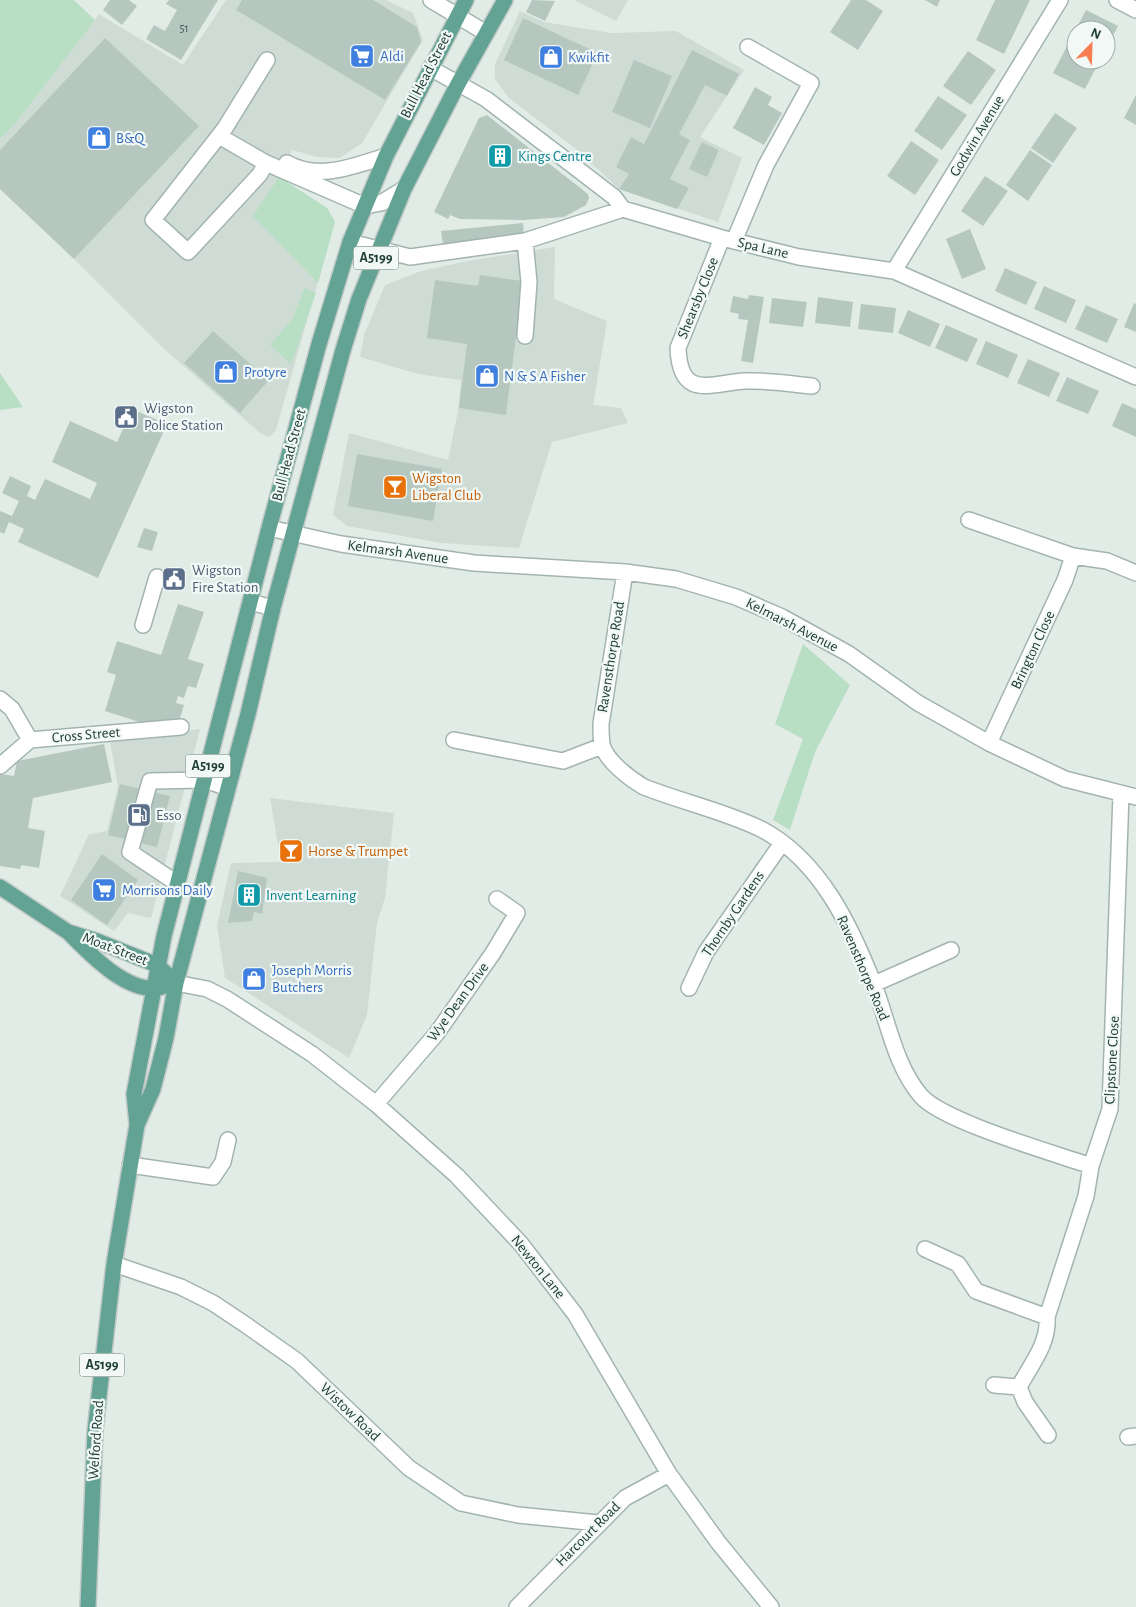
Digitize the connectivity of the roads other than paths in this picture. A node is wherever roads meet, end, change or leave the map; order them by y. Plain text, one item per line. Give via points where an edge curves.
1 (431, 0) edge
2 (466, 0) edge
3 (505, 0) edge
4 (1060, 0) edge
5 (1117, 0) edge
6 (1136, 10) edge
7 (456, 15) junction
8 (486, 33) junction
9 (748, 47) dead end
10 (267, 60) dead end
11 (430, 68) junction
12 (458, 84) junction
13 (222, 132) junction
14 (386, 156) junction
15 (266, 163) junction
16 (404, 189) junction
17 (365, 206) junction
18 (623, 209) junction
19 (728, 240) junction
20 (525, 241) junction
21 (350, 242) junction
22 (379, 250) junction
23 (894, 271) junction
24 (525, 336) dead end
25 (1136, 377) edge
26 (812, 386) dead end
27 (969, 520) dead end
28 (269, 528) junction
29 (293, 534) junction
30 (1073, 556) junction
31 (625, 572) junction
32 (1136, 573) edge
33 (157, 577) dead end
34 (250, 602) junction
35 (273, 608) junction
36 (143, 624) dead end
37 (0, 699) edge
38 (181, 726) dead end
39 (30, 740) junction
40 (454, 740) dead end
41 (989, 743) junction
42 (602, 746) junction
43 (0, 766) edge
44 (205, 780) junction
45 (228, 788) junction
46 (1121, 794) junction
47 (1136, 797) edge
48 (782, 843) junction
49 (178, 884) junction
50 (0, 887) edge
51 (497, 899) dead end
52 (68, 932) junction
53 (951, 950) dead end
54 (157, 965) junction
55 (176, 983) junction
56 (874, 984) junction
57 (689, 988) dead end
58 (154, 989) junction
59 (376, 1104) junction
60 (137, 1125) junction
61 (228, 1140) dead end
62 (130, 1165) junction
63 (1091, 1166) junction
64 (925, 1249) dead end
65 (114, 1264) junction
66 (1047, 1317) junction
67 (994, 1385) dead end
68 (1019, 1387) junction
69 (1048, 1435) dead end
70 (669, 1474) junction
71 (598, 1523) junction
72 (88, 1607) edge
73 (517, 1607) edge
74 (772, 1607) edge

1 - 7 street
2 - 7 main road, Bull Head Street / A5199
3 - 8 main road, Bull Head Street / A5199
4 - 23 street, Godwin Avenue
5 - 6 street
7 - 8 street
7 - 11 main road, Bull Head Street / A5199
8 - 12 main road, Bull Head Street / A5199
9 - 19 street via 811,82
10 - 13 street
11 - 12 street
11 - 14 main road, Bull Head Street / A5199
12 - 16 main road, Bull Head Street / A5199
12 - 18 street via 501,109 614,197
13 - 14 street via 294,168 331,172
13 - 15 street
13 - 15 street via 152,220 188,252 260,174
14 - 17 main road, Bull Head Street / A5199
15 - 17 street
16 - 17 street via 381,203
16 - 22 main road, Bull Head Street / A5199
17 - 21 main road, Bull Head Street / A5199
18 - 19 street, Spa Lane
18 - 20 street
19 - 23 street, Spa Lane via 799,257
19 - 26 street, Shearsby Close via 678,348 678,363 684,376 695,384 708,387 747,381
20 - 22 street via 410,258
20 - 24 street via 529,282
21 - 22 street
21 - 28 main road, Bull Head Street / A5199
22 - 29 main road, Bull Head Street / A5199 via 343,350
23 - 25 street, Spa Lane
27 - 30 street
28 - 29 street, Kelmarsh Avenue
28 - 34 main road, Bull Head Street / A5199
29 - 31 street, Kelmarsh Avenue via 474,563
29 - 35 main road, Bull Head Street / A5199
30 - 32 street via 1107,561
30 - 41 street, Brington Close via 1066,580
31 - 41 street, Kelmarsh Avenue via 676,579 782,617 849,654 918,703
31 - 42 street, Ravensthorpe Road via 601,724
33 - 36 street
34 - 35 street
34 - 44 main road, Bull Head Street / A5199
35 - 45 main road, Bull Head Street / A5199
37 - 39 street via 12,709
38 - 39 street, Cross Street
39 - 43 street, Cross Street
40 - 42 street via 563,761
41 - 46 street, Kelmarsh Avenue via 1066,779
42 - 48 street, Ravensthorpe Road via 627,776 644,787 742,822
44 - 45 street
44 - 49 main road, Bull Head Street / A5199
44 - 49 street via 150,781 130,852
45 - 55 main road, Bull Head Street
46 - 47 street, Kelmarsh Avenue
46 - 63 street, Clipstone Close via 1110,1109
48 - 56 street, Ravensthorpe Road via 816,876 844,919
48 - 57 street, Thornby Gardens via 706,952
49 - 54 main road, Bull Head Street / A5199
50 - 52 main road, Moat Street
51 - 59 street, Wye Dean Drive via 517,913 437,1033
52 - 54 main road, Moat Street
52 - 58 main road, Moat Street via 102,966 123,979
53 - 56 street
54 - 55 main road, Moat Street
54 - 58 main road, Welford Road
55 - 58 main road, Moat Street
55 - 59 street, Newton Lane via 207,989 227,999 312,1054
55 - 60 main road, Welford Road / A5199 via 152,1089
56 - 63 street, Ravensthorpe Road via 902,1066 921,1096 955,1118
58 - 60 main road, Welford Road / A5199 via 134,1094
59 - 70 street, Newton Lane via 457,1176 521,1244 575,1314
60 - 62 main road, Welford Road / A5199
61 - 62 street via 223,1162 213,1177
62 - 65 main road, Welford Road / A5199
63 - 66 street, Clipstone Close via 1086,1196
64 - 66 street via 958,1264 976,1291
65 - 71 street, Wistow Road via 181,1287 246,1325 297,1361 409,1468 461,1503 518,1515
65 - 72 main road, Welford Road / A5199 via 95,1431
66 - 68 street, Clipstone Close via 1048,1331 1043,1344
67 - 68 street
68 - 69 street via 1025,1402
70 - 71 street, Harcourt Road via 625,1498
70 - 74 street, Newton Lane via 718,1542
71 - 73 street, Harcourt Road

